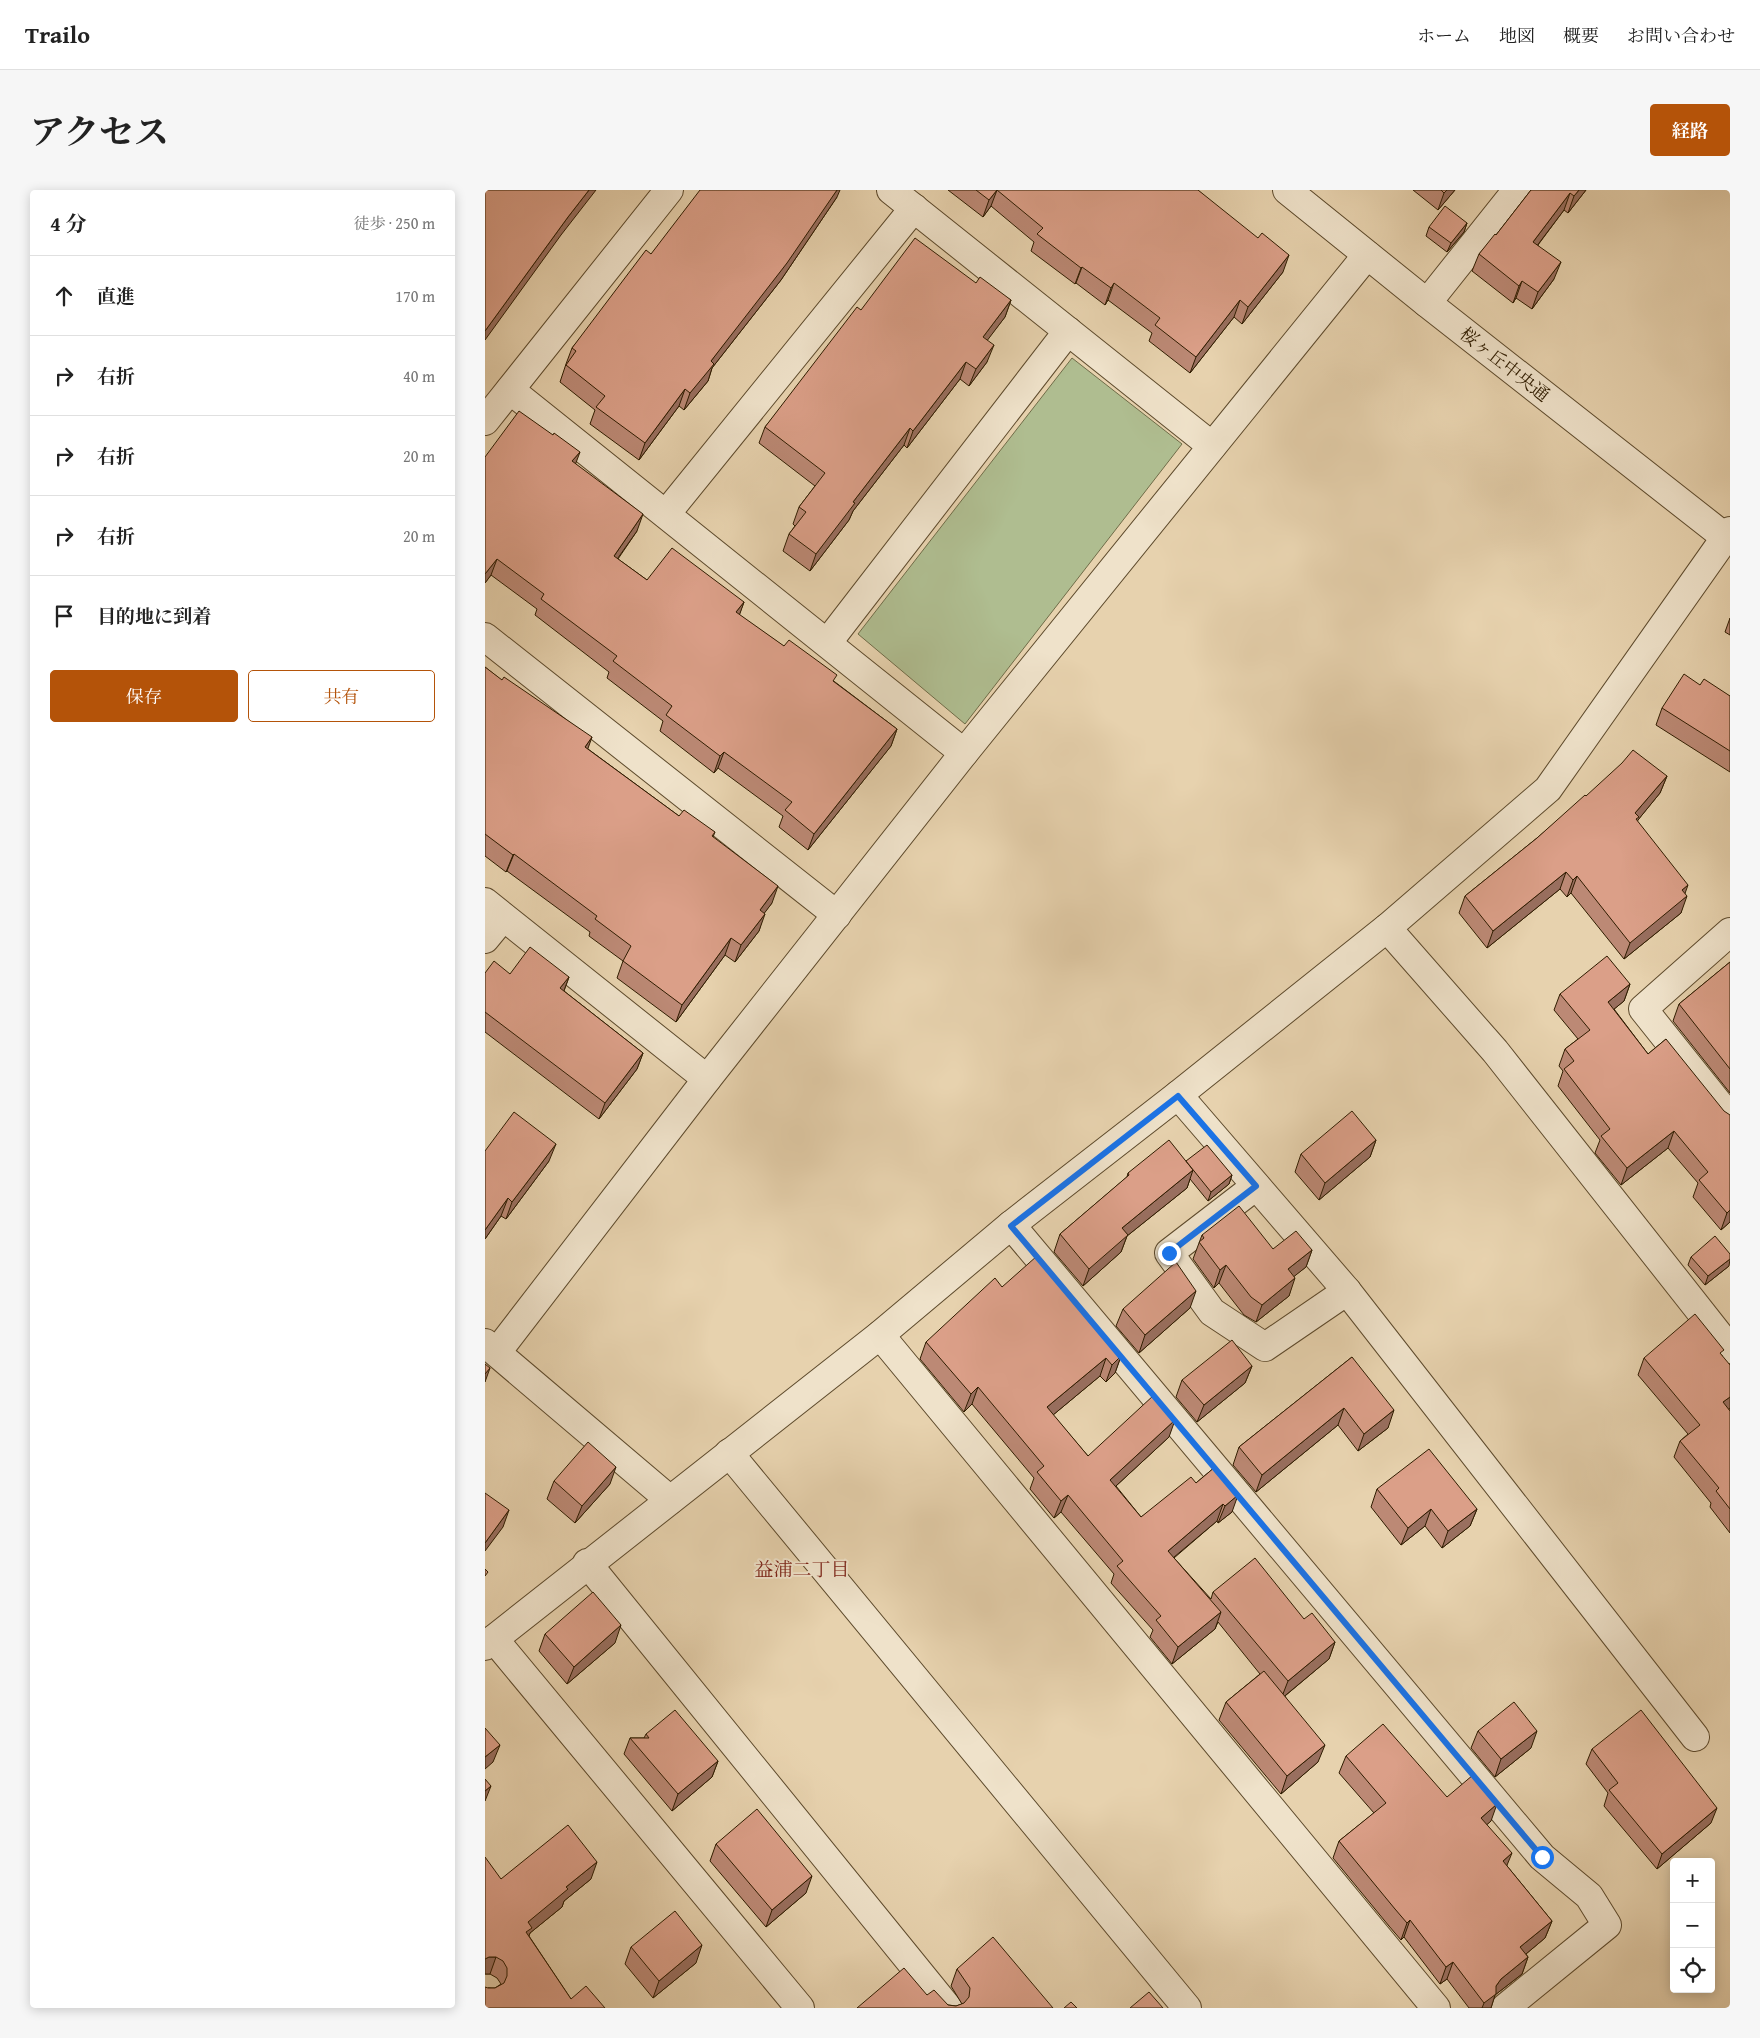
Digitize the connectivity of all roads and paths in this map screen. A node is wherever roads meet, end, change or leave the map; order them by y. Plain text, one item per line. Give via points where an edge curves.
1 (669, 190) edge
2 (891, 190) edge
3 (1287, 190) edge
4 (1517, 190) edge
5 (914, 208) junction
6 (1367, 255) junction
7 (1427, 303) junction
8 (1068, 331) junction
9 (510, 390) junction
10 (485, 421) edge
11 (1212, 446) junction
12 (666, 514) junction
13 (1727, 534) edge
14 (485, 637) edge
15 (828, 642) junction
16 (964, 753) junction
17 (494, 909) edge
18 (837, 915) junction
19 (1387, 928) junction
20 (1730, 932) edge
21 (485, 939) edge
22 (707, 1079) junction
23 (1178, 1096) junction
24 (1730, 1118) edge
25 (1256, 1186) junction
26 (1011, 1226) junction
27 (1347, 1292) junction
28 (880, 1335) junction
29 (491, 1348) edge
30 (1730, 1349) edge
31 (729, 1453) junction
32 (670, 1500) junction
33 (587, 1564) junction
34 (489, 1642) edge
35 (1695, 1737) dead end
36 (800, 2008) edge
37 (948, 2008) edge
38 (1187, 2008) edge
39 (1436, 2008) edge
40 (1505, 2008) edge

1 - 9 street
2 - 5 street
3 - 6 street, 桜ヶ丘中央通
4 - 7 street
5 - 8 street
5 - 12 street
6 - 7 street, 桜ヶ丘中央通
6 - 11 street
7 - 13 street, 桜ヶ丘中央通
8 - 11 street
8 - 15 street
9 - 10 street
9 - 12 street
11 - 16 street
12 - 15 street
13 - 19 street via 1547,789
14 - 18 street
15 - 16 street
16 - 18 street
17 - 21 street
17 - 22 street
18 - 22 street
19 - 23 street
19 - 30 street via 1495,1051
20 - 24 street via 1643,1009
22 - 29 street
23 - 25 street
23 - 26 street
25 - 27 street
25 - 27 street via 1169,1253 1212,1312 1265,1347
26 - 28 street
26 - 40 street via 1542,1857 1589,1896 1607,1925
27 - 35 street
28 - 31 street
28 - 39 street
29 - 32 street
31 - 32 street
31 - 38 street
32 - 33 street
33 - 34 street
33 - 37 street
34 - 36 street

